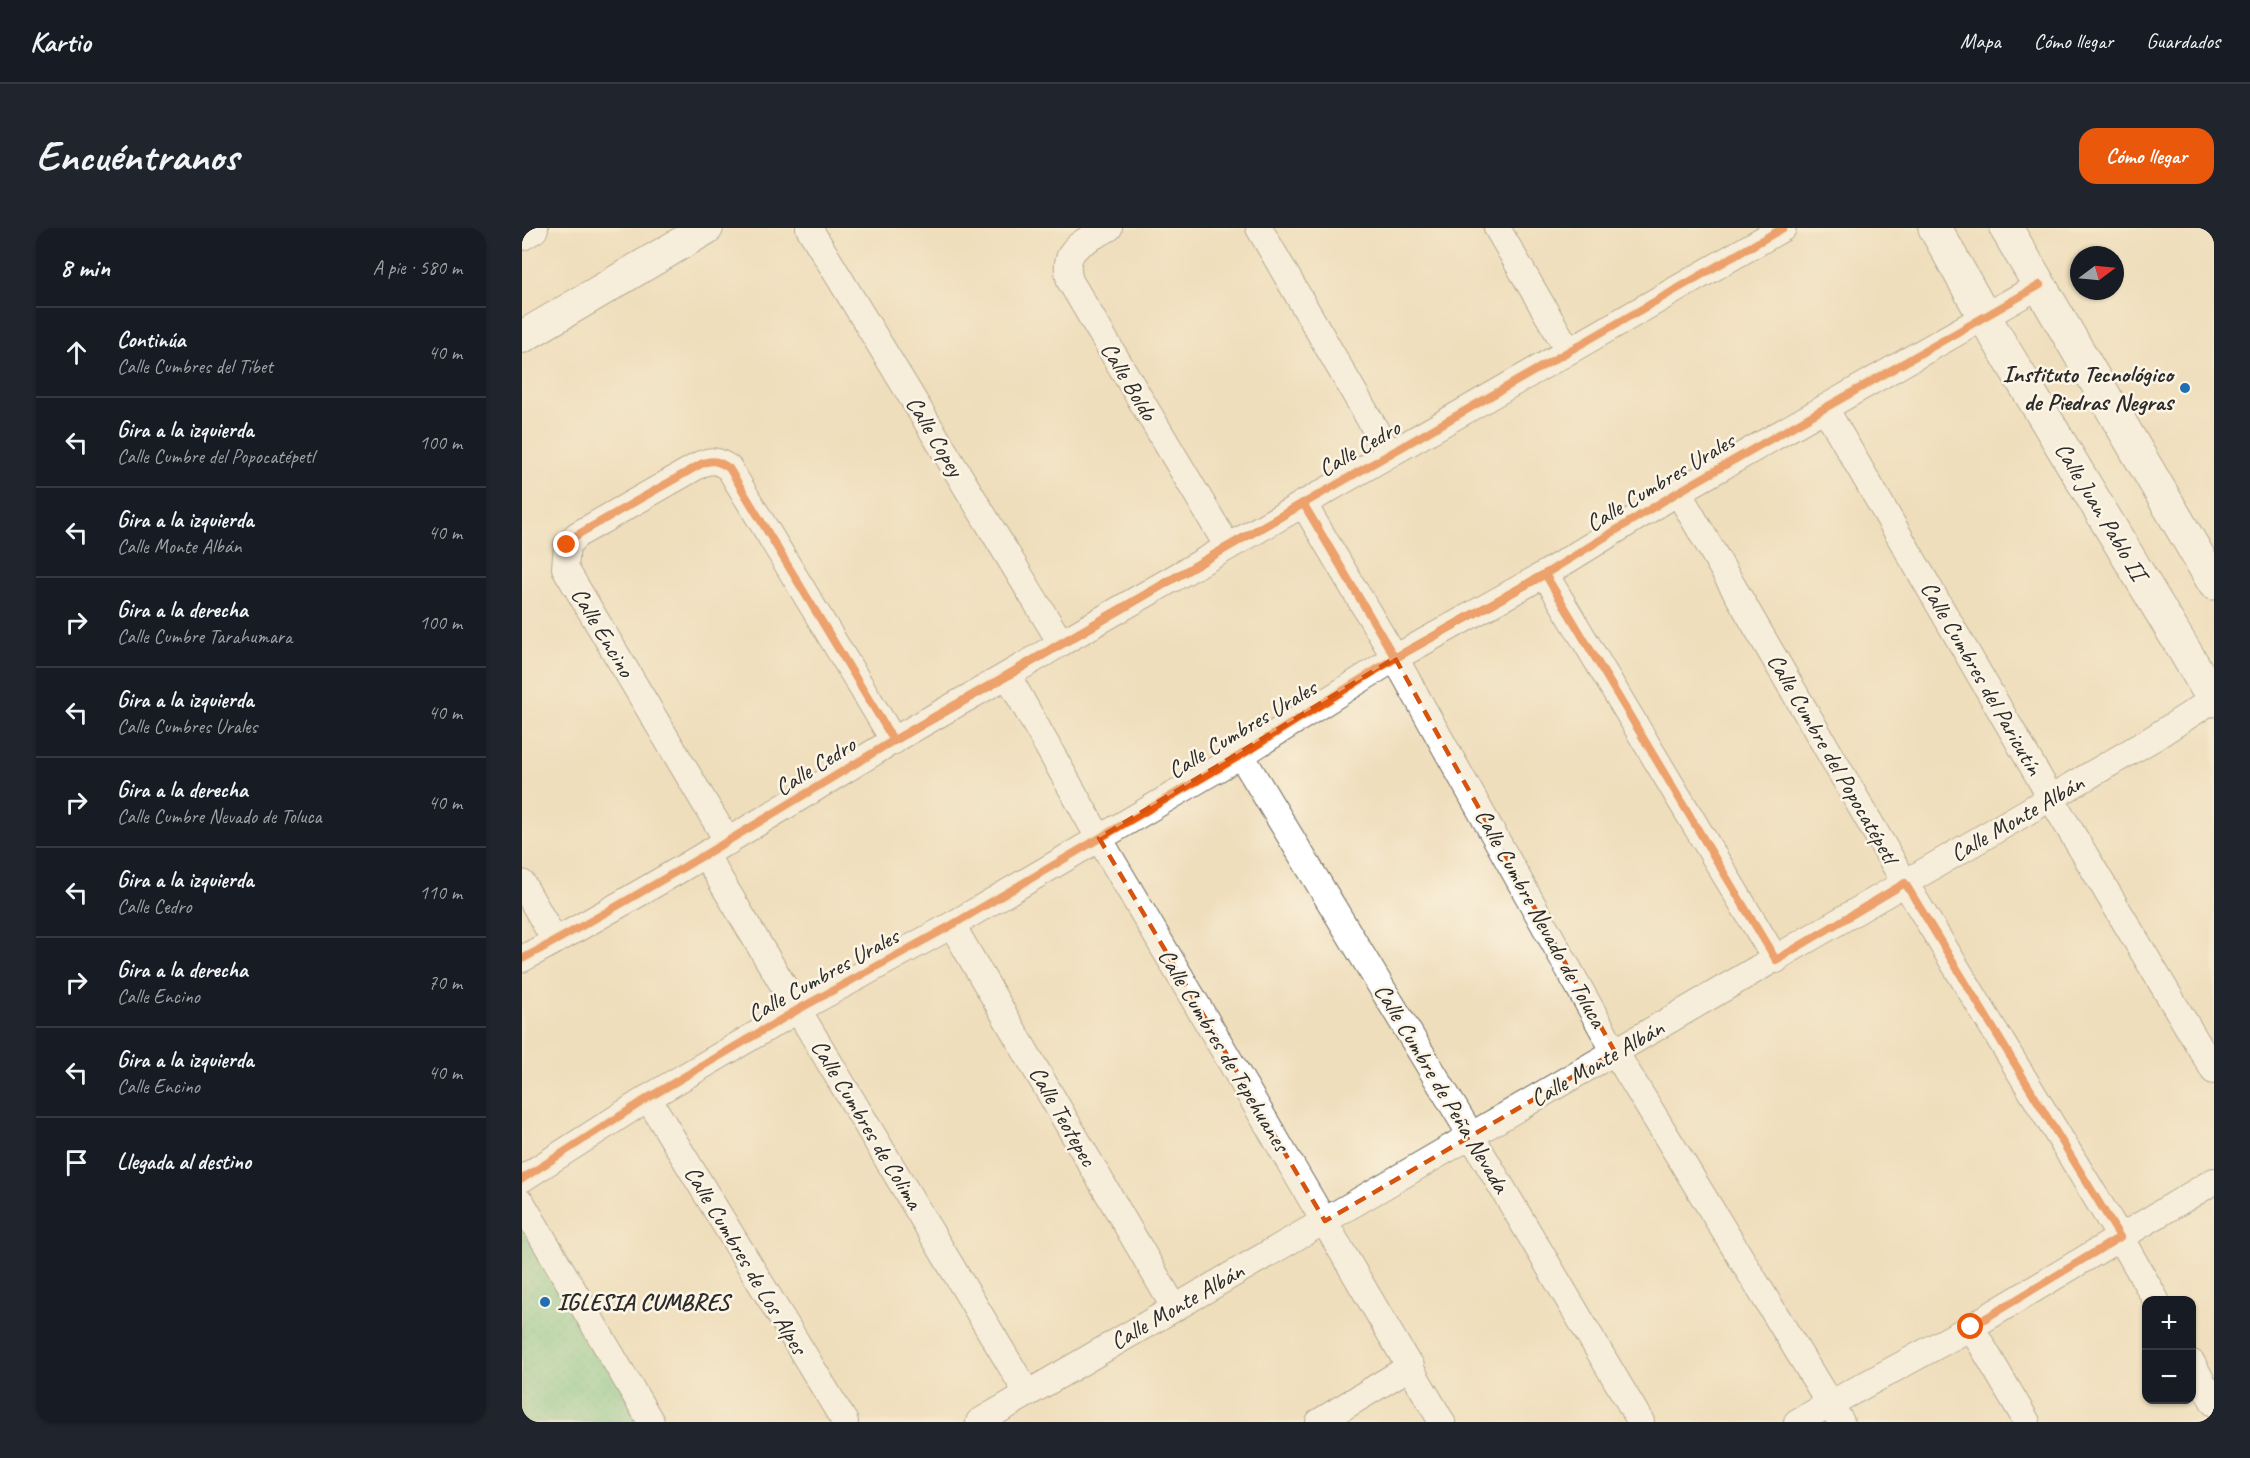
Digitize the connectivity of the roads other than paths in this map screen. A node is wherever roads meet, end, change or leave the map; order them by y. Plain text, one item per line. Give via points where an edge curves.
1 (532, 228) edge
2 (707, 228) edge
3 (809, 228) edge
4 (1109, 228) edge
5 (1259, 228) edge
6 (1497, 228) edge
7 (1783, 228) edge
8 (1935, 228) edge
9 (2006, 228) edge
10 (522, 234) edge
11 (2040, 285) junction
12 (1985, 318) junction
13 (522, 337) edge
14 (1568, 350) junction
15 (1826, 408) junction
16 (1389, 453) junction
17 (1678, 492) junction
18 (1303, 503) junction
19 (1228, 547) junction
20 (1545, 574) junction
21 (2214, 583) edge
22 (1061, 643) junction
23 (1395, 658) junction
24 (1008, 676) junction
25 (2214, 699) edge
26 (894, 741) junction
27 (1240, 755) junction
28 (2051, 798) junction
29 (1099, 838) junction
30 (728, 842) junction
31 (706, 856) junction
32 (522, 883) edge
33 (1905, 883) junction
34 (952, 925) junction
35 (555, 941) junction
36 (522, 959) edge
37 (1776, 960) junction
38 (799, 1009) junction
39 (1615, 1052) junction
40 (2214, 1071) edge
41 (648, 1098) junction
42 (1472, 1137) junction
43 (522, 1179) edge
44 (2214, 1181) edge
45 (522, 1203) edge
46 (1325, 1221) junction
47 (2120, 1237) junction
48 (2154, 1296) edge
49 (1174, 1307) junction
50 (1971, 1327) junction
51 (1411, 1366) junction
52 (2196, 1371) edge
53 (1027, 1393) junction
54 (2214, 1403) edge
55 (1836, 1412) edge
56 (651, 1422) edge
57 (845, 1422) edge
58 (979, 1422) edge
59 (1319, 1422) edge
60 (1442, 1422) edge
61 (1641, 1422) edge
62 (1797, 1422) edge
63 (2027, 1422) edge

1 - 10 street
2 - 13 street
3 - 22 street, Calle Copey
4 - 19 street, Calle Boldo via 1070,254 1070,281
5 - 16 street
6 - 14 street
7 - 14 street, Calle Cedro
8 - 12 main road, Calle Juan Pablo II
9 - 11 main road
11 - 12 street, Calle Cumbres Urales
11 - 21 main road
12 - 15 street, Calle Cumbres Urales
12 - 25 main road, Calle Juan Pablo II
14 - 16 street, Calle Cedro
15 - 17 street, Calle Cumbres Urales
15 - 28 street, Calle Cumbres del Paricutín
16 - 18 street, Calle Cedro
17 - 20 street, Calle Cumbres Urales
17 - 33 street, Calle Cumbre del Popocatépetl
18 - 19 street, Calle Cedro
18 - 23 street, Calle Cumbre Nevado de Toluca
19 - 22 street, Calle Cedro
20 - 23 street, Calle Cumbres Urales
20 - 37 street
22 - 24 street, Calle Cedro
23 - 27 street, Calle Cumbres Urales
23 - 39 street, Calle Cumbre Nevado de Toluca
24 - 26 street, Calle Cedro
24 - 29 street, Calle Cumbres de Tepehuanes
25 - 28 street, Calle Monte Albán
26 - 30 street, Calle Cedro
26 - 30 street, Calle Encino via 729,468 710,460 577,535 567,545 565,568
27 - 29 street, Calle Cumbres Urales
27 - 42 street, Calle Cumbre de Peña Nevada
28 - 33 street, Calle Monte Albán
28 - 40 street, Calle Cumbres del Paricutín
29 - 34 street, Calle Cumbres Urales
29 - 46 street, Calle Cumbres de Tepehuanes
30 - 31 street, Calle Cedro
31 - 35 street, Calle Cedro
31 - 38 street, Calle Cumbres de Colima
32 - 35 street
33 - 37 street, Calle Monte Albán
33 - 47 street, Calle Cumbre del Popocatépetl
34 - 38 street, Calle Cumbres Urales
34 - 49 street, Calle Teotepec
35 - 36 street, Calle Cedro
37 - 39 street, Calle Monte Albán
38 - 41 street, Calle Cumbres Urales
38 - 53 street, Calle Cumbres de Colima
39 - 42 street, Calle Monte Albán
39 - 55 street, Calle Cumbre Nevado de Toluca
41 - 43 street, Calle Cumbres Urales
41 - 57 street, Calle Cumbres de Los Alpes
42 - 46 street, Calle Monte Albán
42 - 61 street, Calle Cumbre de Peña Nevada
44 - 47 street
45 - 56 street
46 - 49 street, Calle Monte Albán
46 - 51 street, Calle Cumbres de Tepehuanes
47 - 48 street, Calle Cumbre del Popocatépetl
47 - 50 street
49 - 53 street, Calle Monte Albán
50 - 55 street
50 - 63 street
51 - 59 street
51 - 60 street, Calle Cumbres de Tepehuanes
52 - 54 street
53 - 58 street, Calle Monte Albán
55 - 62 street

